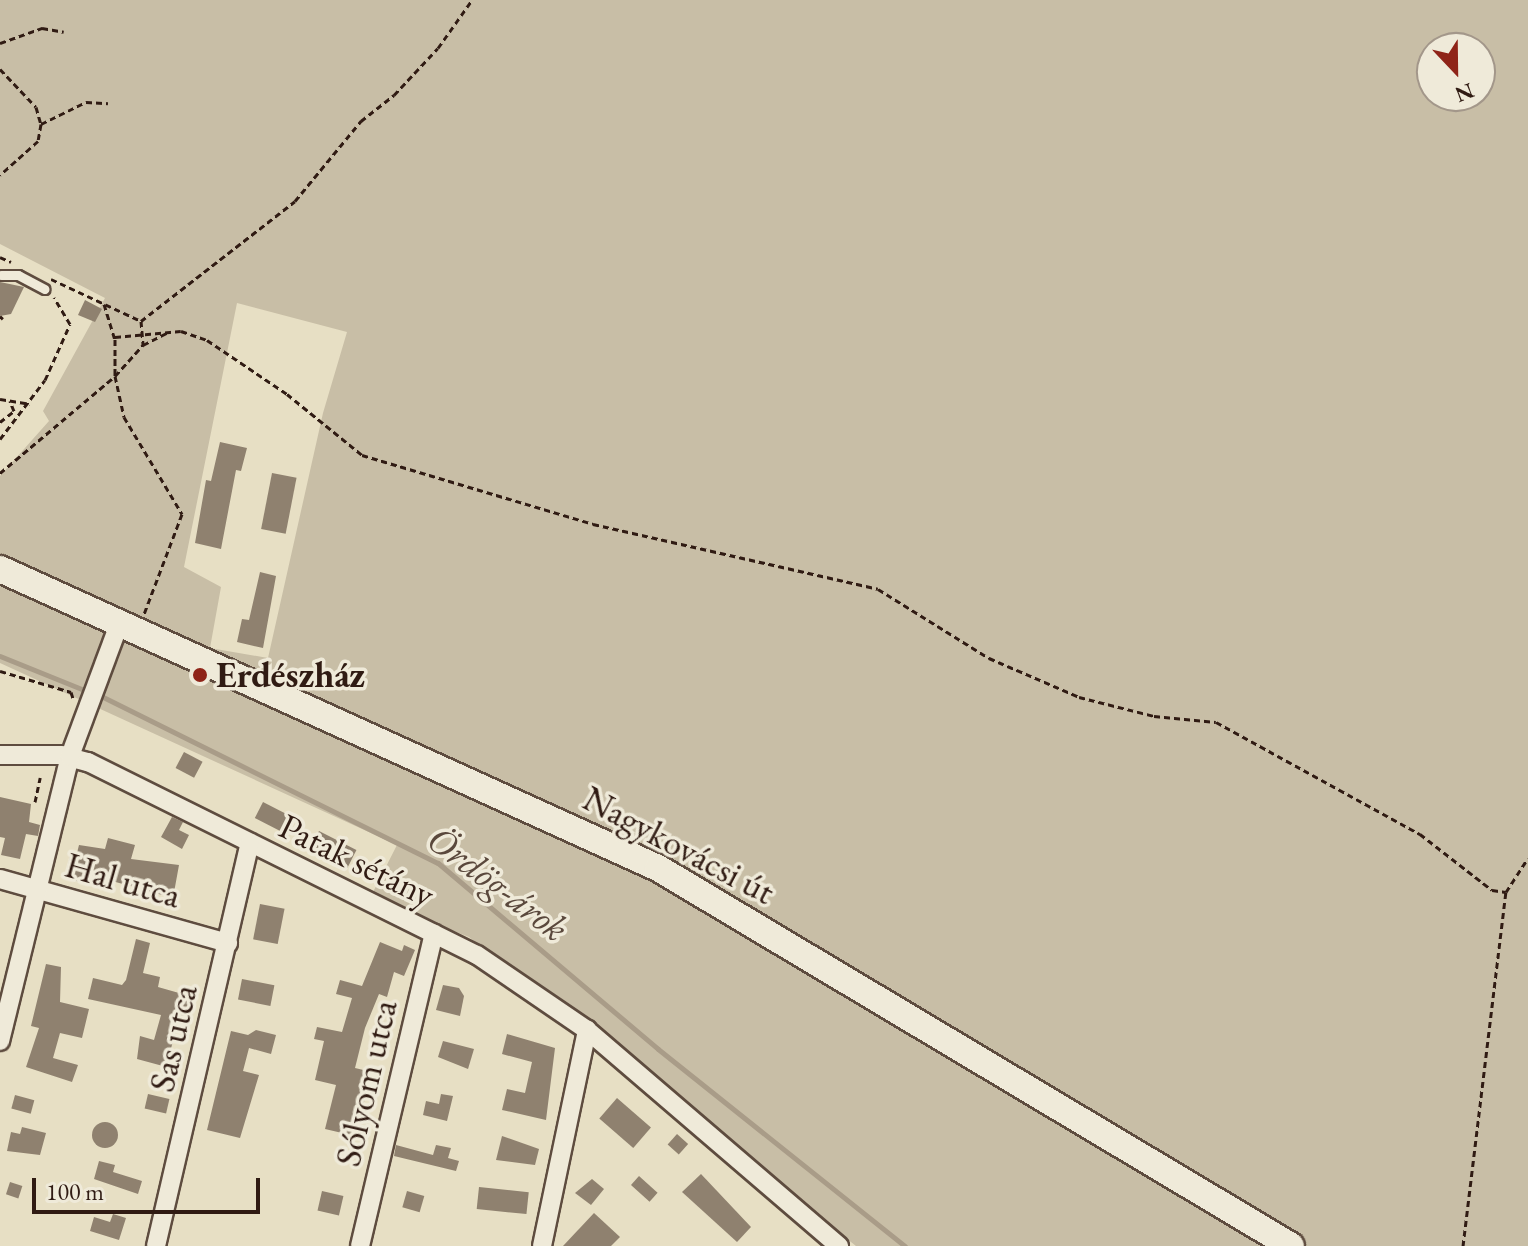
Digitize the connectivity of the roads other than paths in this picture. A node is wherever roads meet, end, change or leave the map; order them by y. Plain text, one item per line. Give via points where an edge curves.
1 (1, 275) edge
2 (44, 289) road end
3 (0, 569) edge
4 (127, 628) junction
5 (0, 755) edge
6 (70, 756) junction
7 (250, 843) junction
8 (0, 879) edge
9 (37, 888) junction
10 (434, 934) junction
11 (228, 943) junction
12 (587, 1030) junction
13 (0, 1041) edge
14 (156, 1246) edge
15 (360, 1246) edge
16 (542, 1246) edge
17 (839, 1246) edge
18 (1291, 1246) edge

1 - 2 lane via 18,275
3 - 4 street, Nagykovácsi út
4 - 6 street via 99,676
4 - 18 street, Nagykovácsi út via 658,868
5 - 6 street, Patak sétány
6 - 7 street, Patak sétány
6 - 9 street
7 - 10 street, Patak sétány
7 - 11 street, Sas utca
8 - 9 street, Hal utca
9 - 11 street, Hal utca
9 - 13 street
10 - 12 street, Patak sétány via 477,955
10 - 15 street, Sólyom utca
11 - 14 street, Sas utca
12 - 16 street
12 - 17 street, Patak sétány

